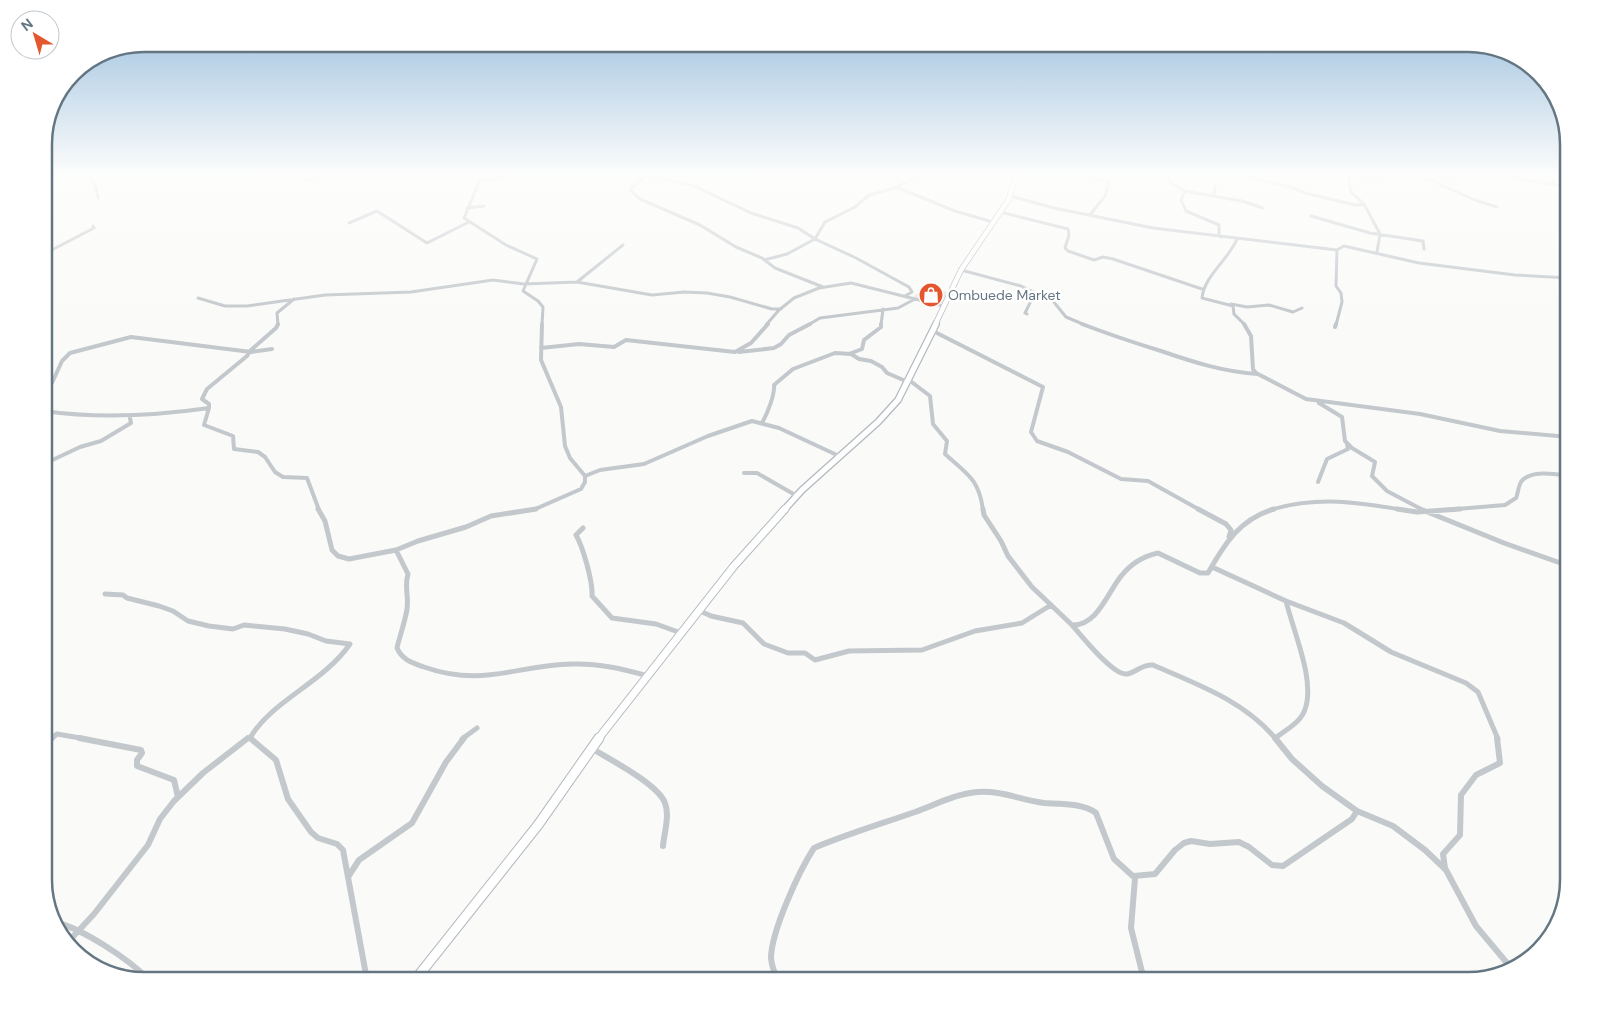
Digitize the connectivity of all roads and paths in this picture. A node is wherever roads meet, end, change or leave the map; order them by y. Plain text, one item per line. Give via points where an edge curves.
1 (993, 222) edge
2 (396, 223) edge
3 (467, 223) edge
4 (470, 223) edge
5 (695, 223) edge
6 (782, 223) edge
7 (825, 223) edge
8 (1043, 223) edge
9 (1127, 223) edge
10 (1214, 223) edge
11 (1337, 223) edge
12 (1374, 223) edge
13 (94, 226) dead end
14 (1380, 234) junction
15 (1221, 237) junction
16 (815, 239) junction
17 (1237, 239) junction
18 (623, 245) dead end
19 (53, 249) edge
20 (1424, 249) dead end
21 (1337, 250) junction
22 (1377, 252) junction
23 (764, 260) junction
24 (961, 270) junction
25 (1560, 278) edge
26 (577, 282) junction
27 (524, 284) junction
28 (824, 288) junction
29 (1202, 288) junction
30 (1035, 293) junction
31 (905, 296) junction
32 (198, 298) dead end
33 (294, 299) junction
34 (915, 299) junction
35 (1229, 304) junction
36 (943, 306) junction
37 (1302, 308) dead end
38 (781, 309) junction
39 (883, 309) junction
40 (1027, 314) dead end
41 (1335, 328) dead end
42 (933, 331) junction
43 (541, 348) junction
44 (272, 349) dead end
45 (250, 352) junction
46 (735, 352) junction
47 (849, 354) junction
48 (1259, 374) junction
49 (53, 381) edge
50 (909, 381) junction
51 (1311, 400) junction
52 (1336, 403) junction
53 (209, 408) junction
54 (1329, 408) junction
55 (53, 412) edge
56 (130, 418) junction
57 (762, 422) junction
58 (1560, 436) edge
59 (1347, 444) junction
60 (839, 456) junction
61 (53, 460) edge
62 (744, 473) dead end
63 (1560, 475) edge
64 (585, 476) junction
65 (1318, 482) dead end
66 (797, 496) junction
67 (1427, 512) junction
68 (583, 528) dead end
69 (1229, 538) junction
70 (396, 550) junction
71 (1560, 563) edge
72 (1212, 567) junction
73 (105, 594) dead end
74 (1286, 601) junction
75 (1051, 605) junction
76 (698, 610) junction
77 (1072, 625) junction
78 (681, 633) junction
79 (648, 676) junction
80 (477, 728) dead end
81 (250, 737) junction
82 (53, 738) edge
83 (1274, 738) junction
84 (591, 748) junction
85 (178, 797) junction
86 (1357, 811) junction
87 (663, 846) dead end
88 (1446, 870) junction
89 (1134, 876) junction
90 (348, 879) junction
91 (64, 924) edge
92 (79, 932) junction
93 (73, 938) edge
94 (1507, 963) edge
95 (422, 971) edge
96 (141, 972) edge
97 (365, 972) edge
98 (775, 972) edge
99 (1142, 972) edge

1 - 24 street
2 - 3 street via 428,243
4 - 27 street via 506,245 536,258 536,264
5 - 23 street
6 - 16 street
7 - 16 street
8 - 29 street via 1068,229 1065,248 1068,251 1094,260 1103,257 1116,259
9 - 15 street
10 - 15 street via 1219,225
11 - 14 street
12 - 14 street
13 - 19 street
14 - 20 street via 1423,241
14 - 22 street
15 - 17 street
16 - 23 street via 787,254
16 - 31 street via 909,287 912,292
17 - 21 street
17 - 29 street via 1225,262
18 - 26 street
21 - 22 street via 1344,246
21 - 41 street via 1336,287 1342,302
22 - 25 street via 1419,263
23 - 28 street
24 - 30 street
24 - 36 street
26 - 27 street
26 - 38 street via 652,295 713,294
27 - 33 street via 487,280 411,292
27 - 43 street via 524,292 542,307
28 - 31 street via 856,284
28 - 38 street via 800,295
29 - 35 street via 1202,298
30 - 40 street
30 - 48 street via 1053,301 1065,316 1105,333 1206,366
31 - 34 street
32 - 33 street via 236,307
33 - 45 street via 277,313 276,328
34 - 36 street
34 - 39 street via 899,308
35 - 37 street via 1247,307 1269,304 1293,312
35 - 48 street via 1250,332 1251,367
36 - 42 street
38 - 46 street via 751,342
39 - 46 street via 820,318 774,348
39 - 47 street via 880,327 864,340 862,349
42 - 50 street
42 - 69 street via 1043,387 1044,393 1031,432 1037,441 1068,452 1121,479 1148,481 1226,524 1231,530
43 - 46 street via 579,344 614,347 626,340
43 - 64 street via 543,368 561,407 564,446
44 - 45 street
45 - 49 street via 134,336 68,355
45 - 53 street via 203,393 202,400 209,404
47 - 50 street via 875,363 887,374
47 - 57 street via 831,354 786,373 774,384 770,410
48 - 51 street via 1297,396
50 - 60 street via 888,411
50 - 75 street via 930,396 933,424 947,442 945,454 979,486 984,516 1010,560
51 - 52 street
51 - 54 street
52 - 54 street via 1325,404
52 - 58 street via 1420,414 1500,431
53 - 56 street
53 - 70 street via 204,425 233,436 234,449 258,452 271,468 284,477 307,478 325,520 332,550 338,556 349,559
54 - 59 street via 1344,420 1343,435
55 - 56 street
56 - 61 street via 131,423 101,440
57 - 60 street
57 - 64 street via 741,424 644,464 600,470
59 - 65 street via 1348,449 1330,456 1322,465
59 - 67 street via 1376,464 1371,473 1382,487
60 - 66 street
62 - 66 street via 757,473
63 - 67 street via 1543,473 1528,477 1521,482 1517,499 1505,505
64 - 70 street via 581,489 537,508 491,516
66 - 76 street
67 - 69 street via 1408,512 1359,502 1310,501 1259,513
67 - 71 street
68 - 78 street via 576,535 587,562 586,570 596,602 612,618 656,624
69 - 72 street
70 - 79 street via 408,574 405,585 407,610 398,648 406,659 436,671 468,677 565,664 611,667
72 - 74 street
72 - 77 street via 1208,573 1200,573 1154,554 1120,576 1089,619 1080,625
73 - 81 street via 123,595 209,626 233,629 244,625 285,630 350,644 327,670 265,720
74 - 83 street via 1305,670 1307,699 1302,716
74 - 88 street via 1344,623 1399,656 1466,684 1481,696 1501,759 1496,767 1476,775 1461,795 1462,829 1443,854
75 - 76 street via 1022,623 975,631 922,650 849,651 816,660 803,652 778,650 764,644 742,623
75 - 77 street
76 - 78 street
77 - 83 street via 1119,672 1128,673 1144,664 1153,664 1230,700 1256,718
78 - 79 street
79 - 84 street
80 - 90 street via 452,752 411,824 396,838 360,860
81 - 85 street
81 - 90 street via 276,760 288,799 311,832 343,850
82 - 85 street via 57,734 141,750 137,766 174,780
83 - 86 street via 1310,776
84 - 87 street via 649,785 662,798 666,808
84 - 95 street via 538,825
85 - 92 street via 160,819 148,845
86 - 88 street via 1399,830
86 - 89 street via 1352,819 1283,866 1272,865 1240,842 1210,844 1190,841 1176,848 1155,874
88 - 94 street via 1476,926
89 - 98 street via 1114,859 1099,817 1092,810 986,790 959,795 814,848 775,937 771,958
89 - 99 street via 1132,928
90 - 97 street
91 - 92 street
92 - 93 street
92 - 96 street via 134,964

